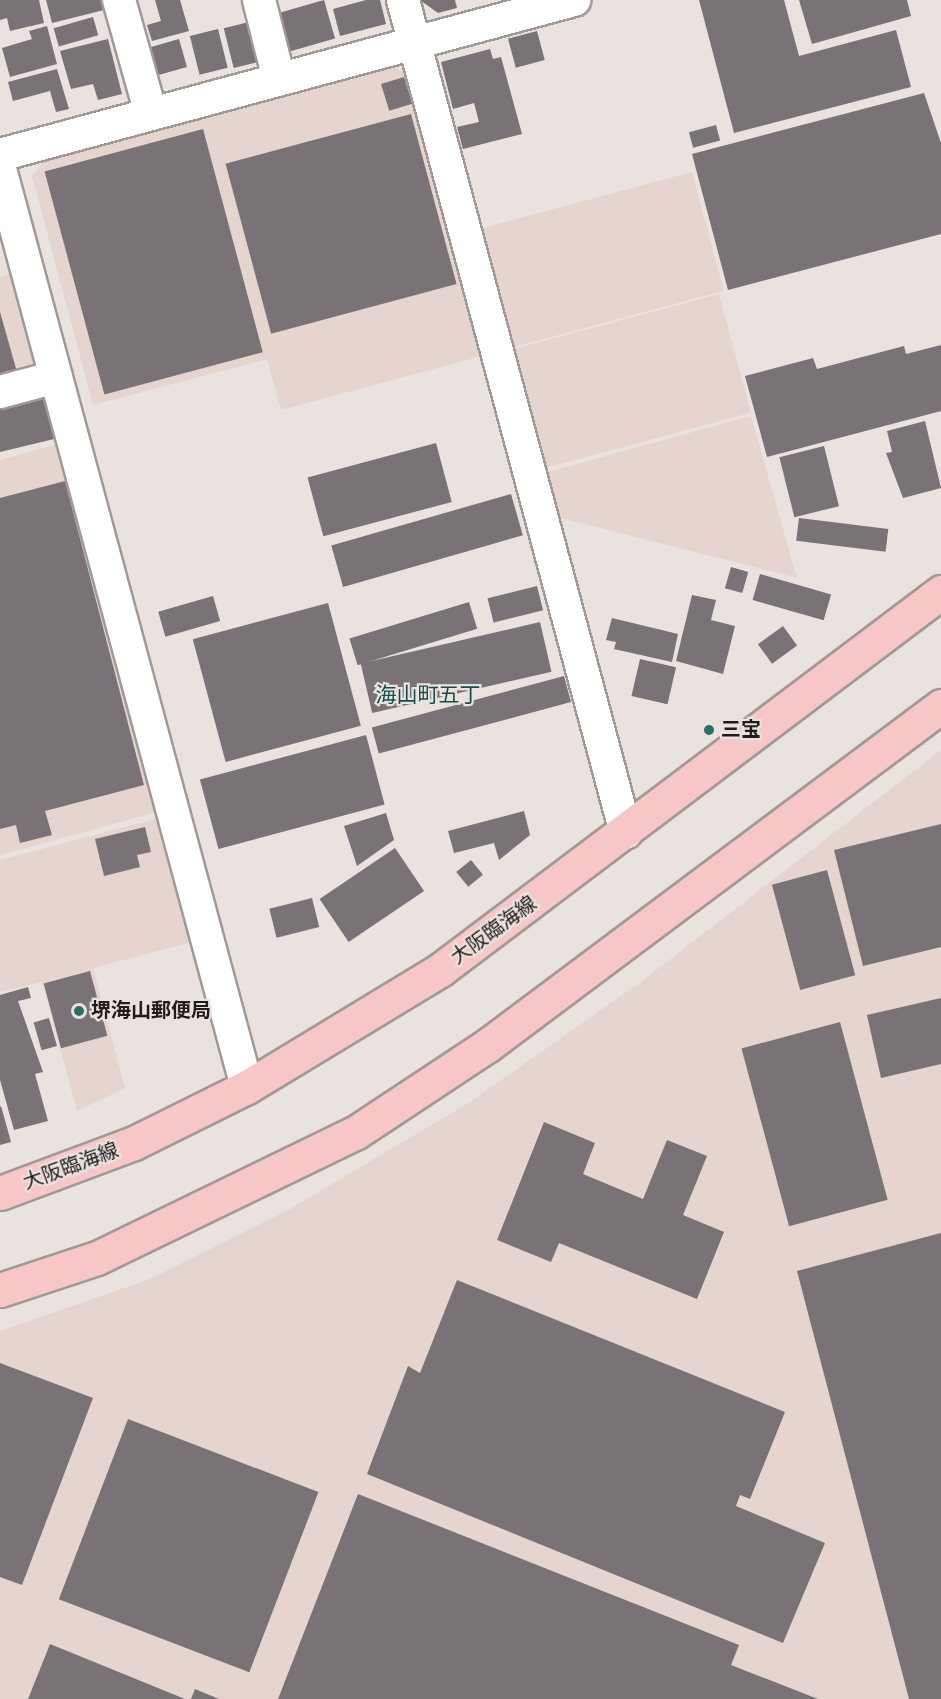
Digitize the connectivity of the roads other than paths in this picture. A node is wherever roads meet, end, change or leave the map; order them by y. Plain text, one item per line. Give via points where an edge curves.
1 (119, 0) edge
2 (259, 0) edge
3 (403, 0) edge
4 (574, 0) edge
5 (537, 5) edge
6 (414, 42) junction
7 (279, 79) junction
8 (151, 114) junction
9 (0, 155) edge
10 (0, 169) edge
11 (56, 377) junction
12 (0, 392) edge
13 (941, 592) edge
14 (941, 706) edge
15 (626, 834) junction
16 (247, 1087) junction
17 (0, 1192) edge
18 (0, 1290) edge

1 - 8 street
2 - 7 street
3 - 6 street
4 - 5 street
5 - 6 street
6 - 7 street
6 - 15 street
7 - 8 street
8 - 9 street
10 - 11 street
11 - 12 street
11 - 16 street
13 - 15 main road, 大阪臨海線
14 - 18 main road via 488,1045 355,1133 97,1258
15 - 16 main road, 大阪臨海線 via 440,970
16 - 17 main road, 大阪臨海線 via 135,1143

